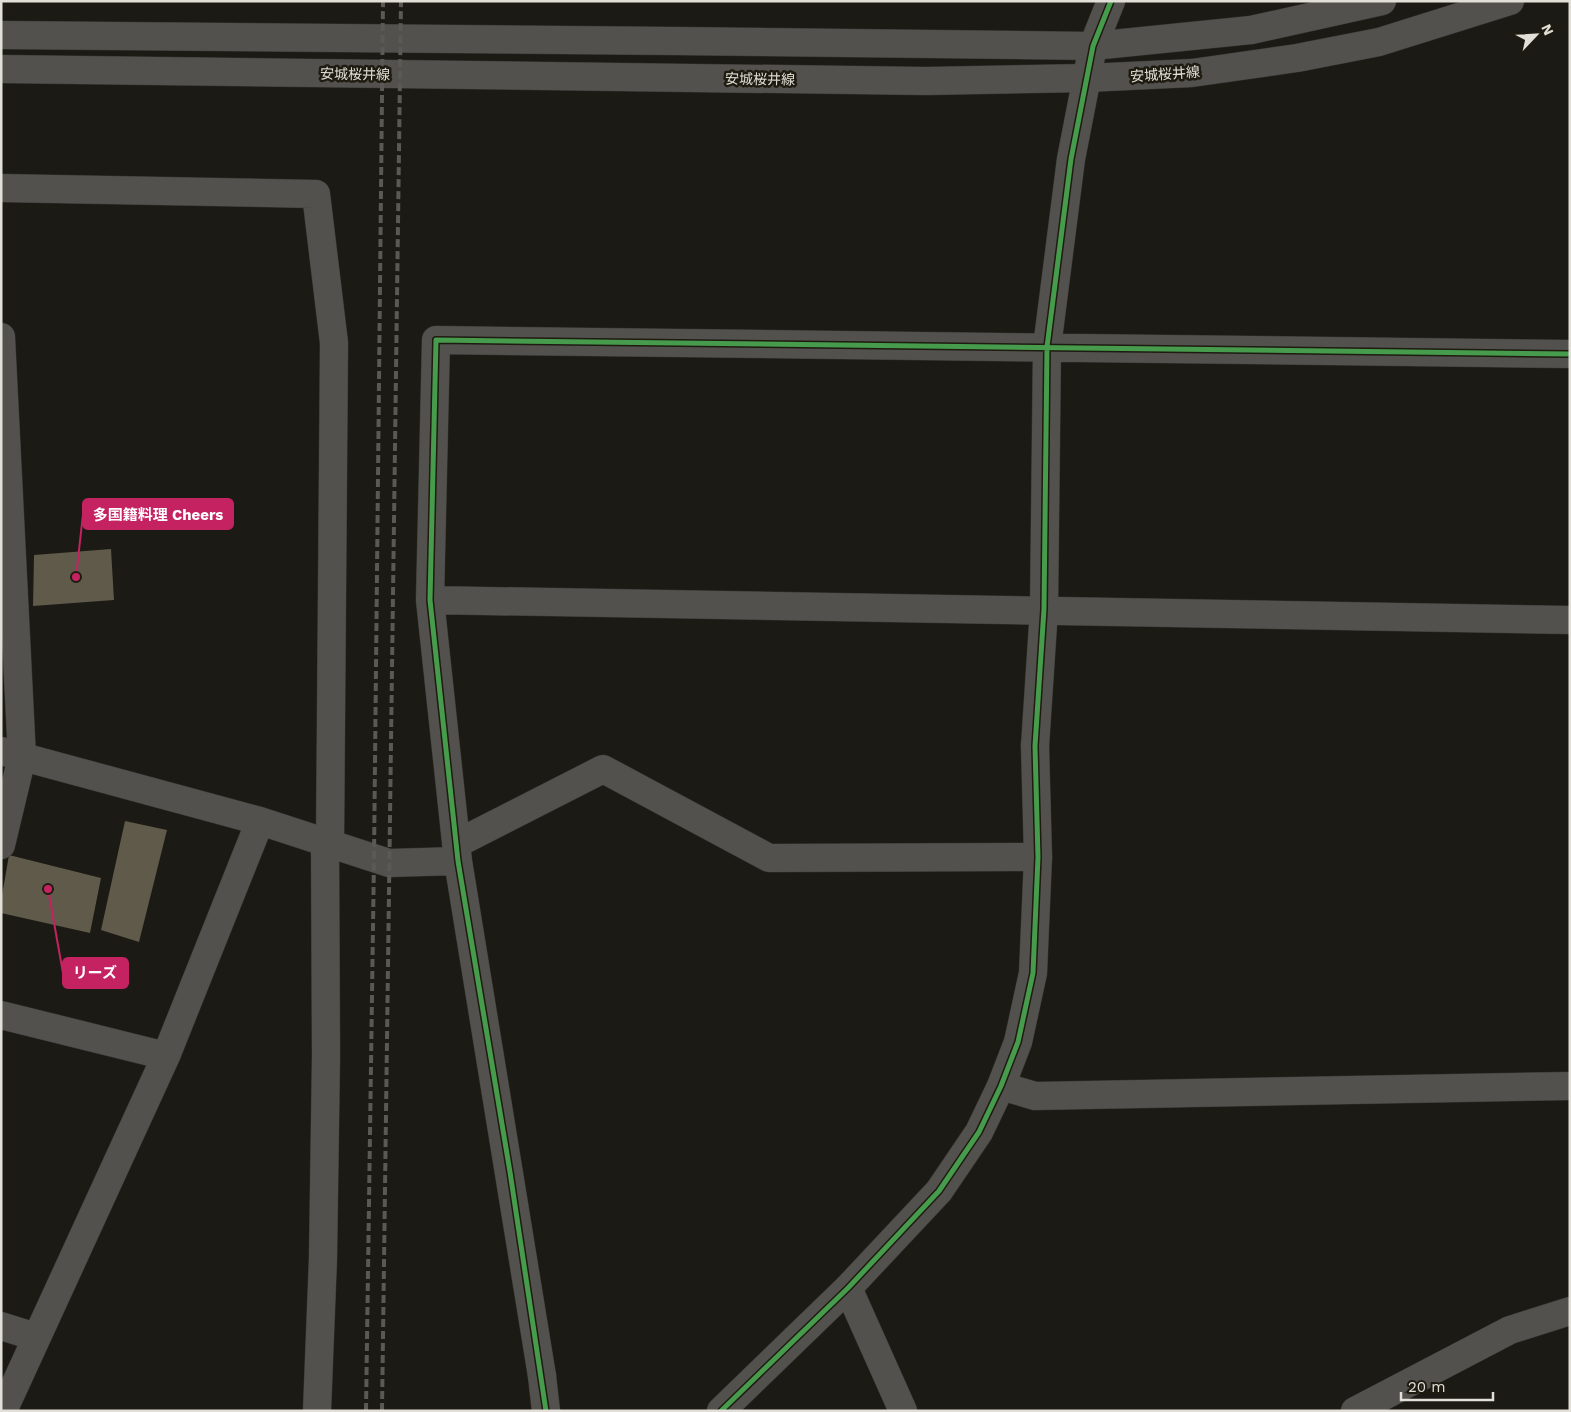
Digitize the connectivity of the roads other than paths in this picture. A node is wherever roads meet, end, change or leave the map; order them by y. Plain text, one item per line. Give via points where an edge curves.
1 (1111, 1) edge
2 (1382, 1) edge
3 (1510, 1) edge
4 (1, 35) edge
5 (1093, 46) junction
6 (1, 69) edge
7 (1087, 78) junction
8 (1, 188) edge
9 (1, 336) edge
10 (1047, 347) junction
11 (1570, 354) edge
12 (430, 600) junction
13 (1044, 609) junction
14 (1570, 620) edge
15 (12, 754) edge
16 (260, 821) junction
17 (328, 843) junction
18 (1, 846) edge
19 (457, 853) junction
20 (1038, 857) junction
21 (1, 1015) edge
22 (166, 1056) junction
23 (1001, 1086) junction
24 (1570, 1086) edge
25 (848, 1288) junction
26 (1570, 1311) edge
27 (1, 1326) edge
28 (36, 1337) junction
29 (3, 1411) edge
30 (317, 1411) edge
31 (546, 1411) edge
32 (721, 1411) edge
33 (903, 1411) edge
34 (1355, 1411) edge

1 - 5 street
2 - 5 street via 1250,30
3 - 7 street, 安城桜井線 via 1379,42 1297,58 1192,73
4 - 5 street
5 - 7 street
6 - 7 street, 安城桜井線 via 906,80
7 - 10 street via 1070,159
8 - 17 street via 316,194 334,343
9 - 15 street
10 - 11 street
10 - 12 street via 436,340
10 - 13 street
12 - 13 street
12 - 19 street
13 - 14 street
13 - 20 street via 1035,746
15 - 16 street
15 - 18 street
16 - 17 street
16 - 22 street
17 - 19 street via 389,864
17 - 30 street via 326,1104
19 - 20 street via 603,769 769,858
19 - 31 street
20 - 23 street via 1033,973 1018,1042
21 - 22 street
22 - 28 street
23 - 24 street via 1035,1096
23 - 25 street via 980,1132 939,1191
25 - 32 street
25 - 33 street
26 - 34 street via 1510,1330
27 - 28 street
28 - 29 street

